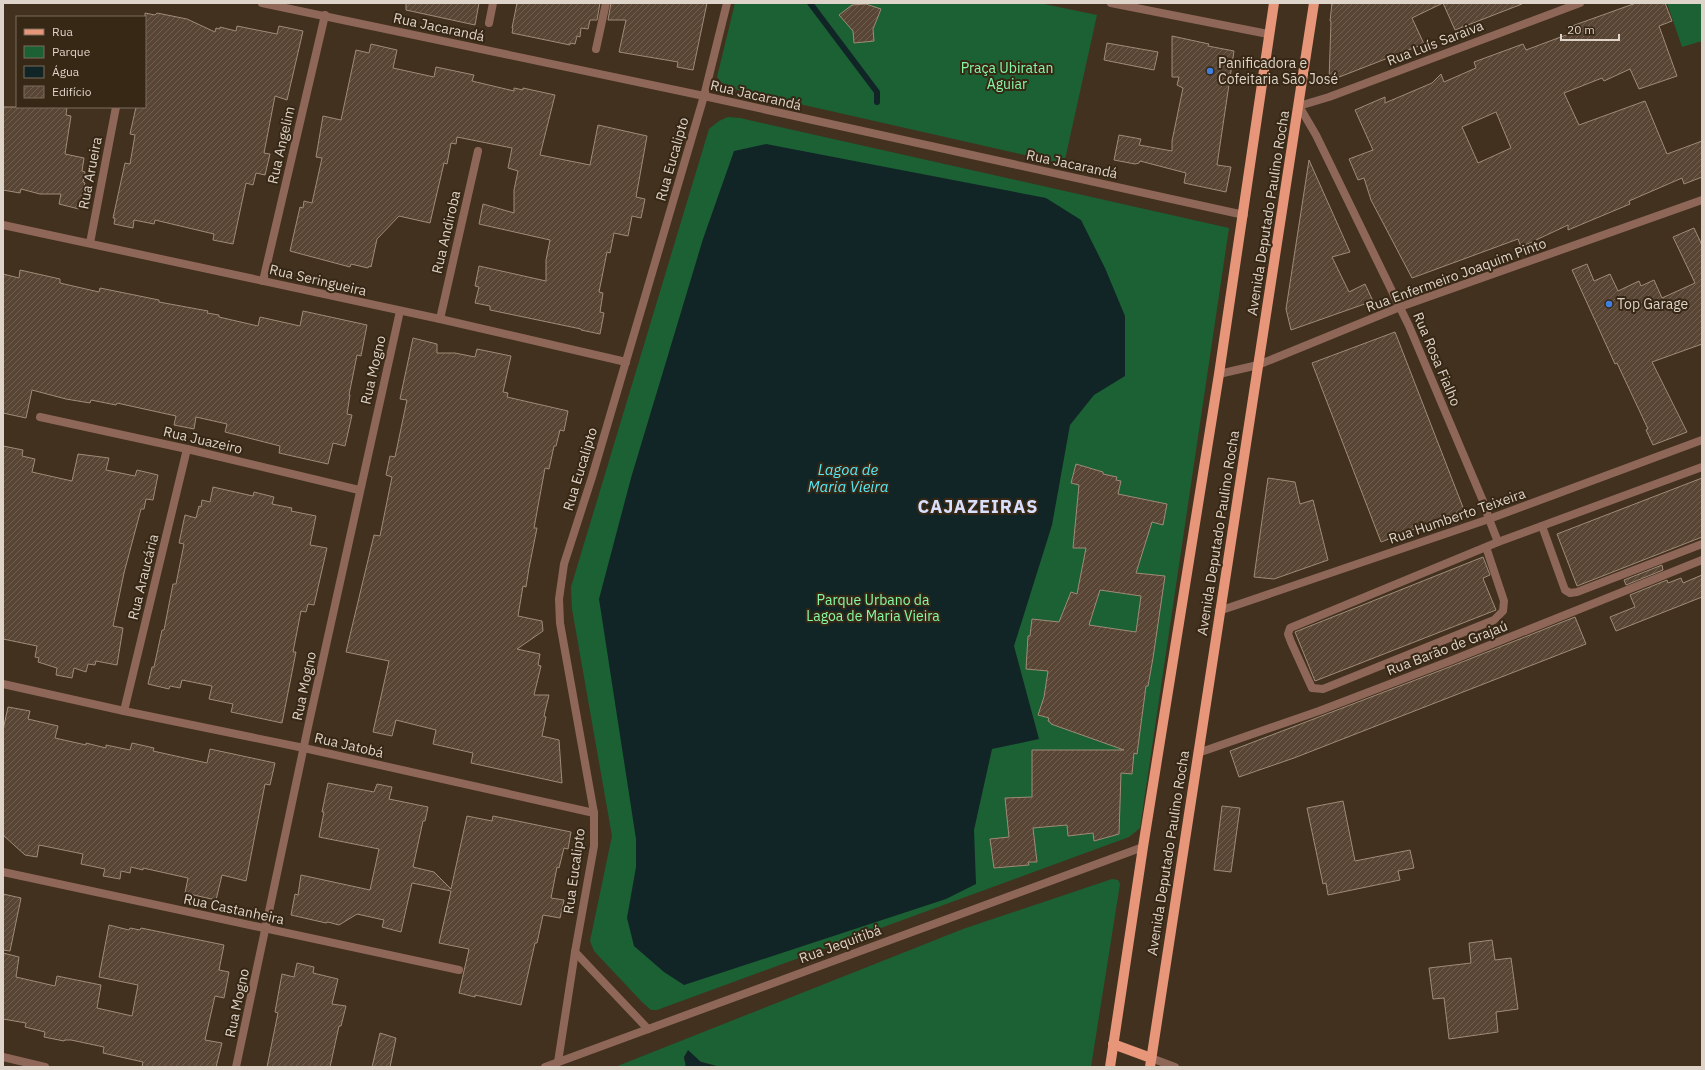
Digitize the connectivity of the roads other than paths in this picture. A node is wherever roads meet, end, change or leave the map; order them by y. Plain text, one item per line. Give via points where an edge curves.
1 (262, 3) edge
2 (493, 3) edge
3 (606, 3) edge
4 (727, 3) edge
5 (1111, 3) edge
6 (1274, 3) edge
7 (1314, 3) edge
8 (1580, 3) edge
9 (325, 16) junction
10 (489, 23) dead end
11 (1268, 34) junction
12 (596, 49) dead end
13 (704, 96) junction
14 (1299, 106) junction
15 (116, 108) edge
16 (478, 151) dead end
17 (1702, 200) edge
18 (1244, 215) junction
19 (3, 225) edge
20 (90, 243) junction
21 (263, 281) junction
22 (1400, 307) junction
23 (400, 312) junction
24 (440, 319) junction
25 (626, 362) junction
26 (1258, 365) junction
27 (1219, 374) junction
28 (40, 417) dead end
29 (1702, 440) edge
30 (187, 449) junction
31 (1702, 467) edge
32 (360, 490) junction
33 (1489, 520) junction
34 (1542, 526) junction
35 (1498, 542) junction
36 (1702, 544) edge
37 (1486, 547) junction
38 (1702, 560) edge
39 (1219, 611) junction
40 (3, 684) edge
41 (124, 711) junction
42 (304, 748) junction
43 (1198, 752) junction
44 (594, 813) junction
45 (1143, 847) junction
46 (3, 872) edge
47 (266, 929) junction
48 (574, 952) junction
49 (459, 970) dead end
50 (648, 1029) junction
51 (1113, 1044) junction
52 (3, 1057) edge
53 (558, 1062) junction
54 (1150, 1062) edge
55 (46, 1067) edge
56 (236, 1067) edge
57 (545, 1067) edge
58 (1110, 1067) edge
59 (1174, 1067) edge

1 - 9 street, Rua Jacarandá
2 - 10 street
3 - 12 street
4 - 13 street, Rua Eucalipto
5 - 11 street
6 - 11 main road, Avenida Deputado Paulino Rocha
7 - 14 main road, Avenida Deputado Paulino Rocha
8 - 14 street, Rua Luís Saraiva
9 - 13 street, Rua Jacarandá
9 - 21 street, Rua Angelim
11 - 18 main road, Avenida Deputado Paulino Rocha
13 - 18 street, Rua Jacarandá
13 - 25 street, Rua Eucalipto
14 - 22 street, Rua Rosa Fialho via 1316,135
14 - 26 main road, Avenida Deputado Paulino Rocha
15 - 20 street, Rua Arueira
16 - 24 street, Rua Andiroba
17 - 22 street, Rua Enfermeiro Joaquim Pinto
18 - 27 main road, Avenida Deputado Paulino Rocha
19 - 20 street, Rua Seringueira
20 - 21 street, Rua Seringueira
21 - 23 street, Rua Seringueira
22 - 26 street, Rua Enfermeiro Joaquim Pinto
22 - 33 street, Rua Rosa Fialho via 1477,486
23 - 24 street, Rua Seringueira
23 - 32 street, Rua Mogno
24 - 25 street, Rua Seringueira
25 - 44 street, Rua Eucalipto via 564,564 559,599 560,623
26 - 27 street, Rua Enfermeiro Joaquim Pinto
26 - 39 main road, Avenida Deputado Paulino Rocha
27 - 45 main road, Avenida Deputado Paulino Rocha
28 - 30 street, Rua Juazeiro
29 - 33 street, Rua Humberto Teixeira
30 - 32 street, Rua Juazeiro
30 - 41 street, Rua Araucária
31 - 34 street
32 - 42 street, Rua Mogno
33 - 35 street, Rua Rosa Fialho
33 - 39 street, Rua Humberto Teixeira
34 - 35 street
34 - 36 street via 1565,590 1570,593
35 - 37 street
37 - 37 street via 1290,628 1288,634 1312,688 1323,689 1494,620 1503,611 1504,601
38 - 43 street, Rua Barão de Grajaú via 1319,711
39 - 43 main road, Avenida Deputado Paulino Rocha
40 - 41 street, Rua Jatobá
41 - 42 street, Rua Jatobá
42 - 44 street, Rua Jatobá
42 - 47 street, Rua Mogno
43 - 54 main road, Avenida Deputado Paulino Rocha
44 - 48 street, Rua Eucalipto via 594,846
45 - 50 street, Rua Jequitibá
45 - 51 main road, Avenida Deputado Paulino Rocha
46 - 47 street, Rua Castanheira
47 - 49 street, Rua Castanheira
47 - 56 street, Rua Mogno
48 - 50 street
48 - 53 street, Rua Eucalipto
50 - 53 street, Rua Jequitibá
51 - 54 main road
51 - 58 main road, Avenida Deputado Paulino Rocha
52 - 55 street
53 - 57 street, Rua Jequitibá
54 - 59 street

